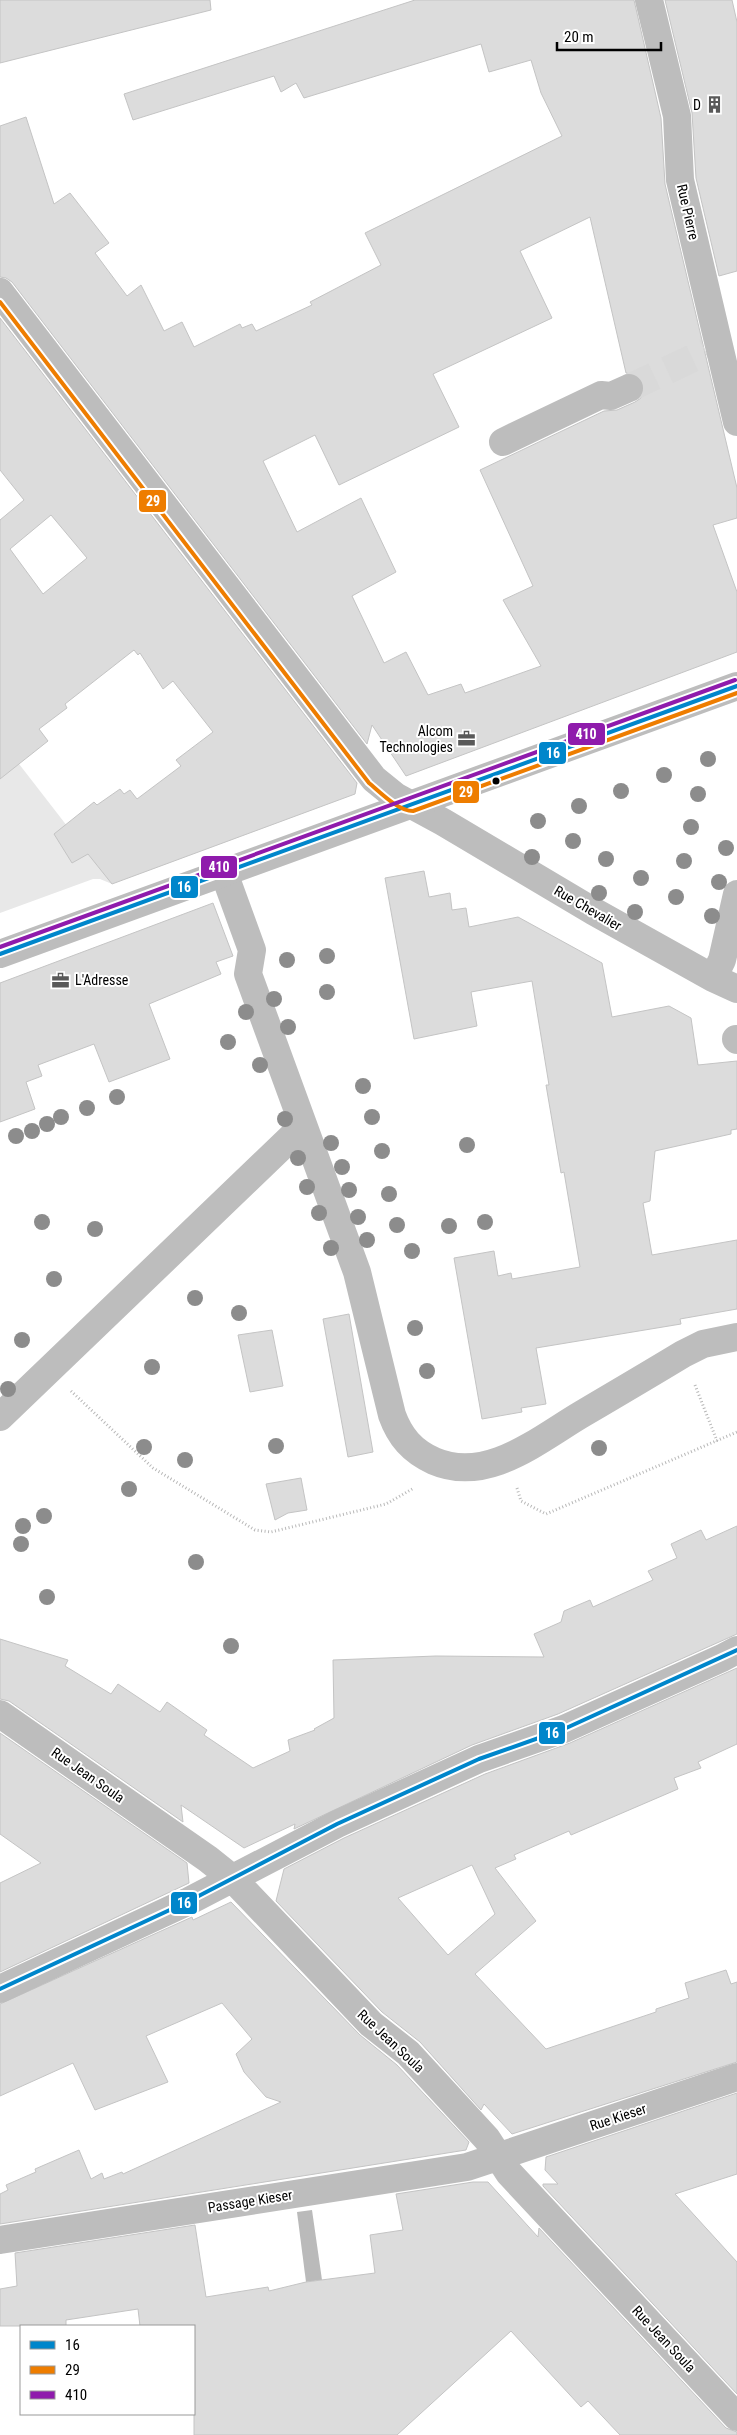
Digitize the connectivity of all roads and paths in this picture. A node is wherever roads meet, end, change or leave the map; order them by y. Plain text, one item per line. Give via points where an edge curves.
1 (649, 0) edge
2 (0, 292) edge
3 (629, 388) tunnel mouth
4 (737, 422) edge
5 (503, 442) dead end
6 (737, 686) edge
7 (411, 805) junction
8 (224, 873) junction
9 (737, 894) edge
10 (0, 954) edge
11 (725, 983) edge
12 (303, 1126) junction
13 (737, 1337) edge
14 (683, 1354) junction
15 (49, 1370) junction
16 (0, 1417) edge
17 (737, 1432) edge
18 (717, 1441) junction
19 (508, 1458) junction
20 (419, 1484) dead end
21 (737, 1650) edge
22 (0, 1714) edge
23 (233, 1879) junction
24 (0, 1989) edge
25 (737, 2077) edge
26 (498, 2157) junction
27 (0, 2240) edge
28 (737, 2417) edge

1 - 4 street, Rue Pierre via 677,116 680,180 713,349
2 - 7 street, Rue Chevalier via 374,779
3 - 5 street via 610,396 601,395
6 - 7 street
7 - 8 street
7 - 11 street, Rue Chevalier
8 - 10 street
8 - 12 street via 252,950 248,974
9 - 11 street via 722,960
12 - 15 street
12 - 19 street via 357,1272 398,1432 412,1448 449,1467 468,1468
13 - 14 street via 703,1344
14 - 18 path
14 - 19 street
15 - 16 street
15 - 20 path via 153,1468 255,1530 271,1532 386,1504
17 - 18 path
18 - 19 path via 546,1514 521,1500
21 - 23 street via 564,1729 479,1759 337,1824
22 - 23 street, Rue Jean Soula
23 - 24 street
23 - 26 street, Rue Jean Soula via 371,2024 408,2053 487,2139
25 - 26 street, Rue Kieser
26 - 27 street, Passage Kieser via 468,2167
26 - 28 street, Rue Jean Soula via 509,2173

